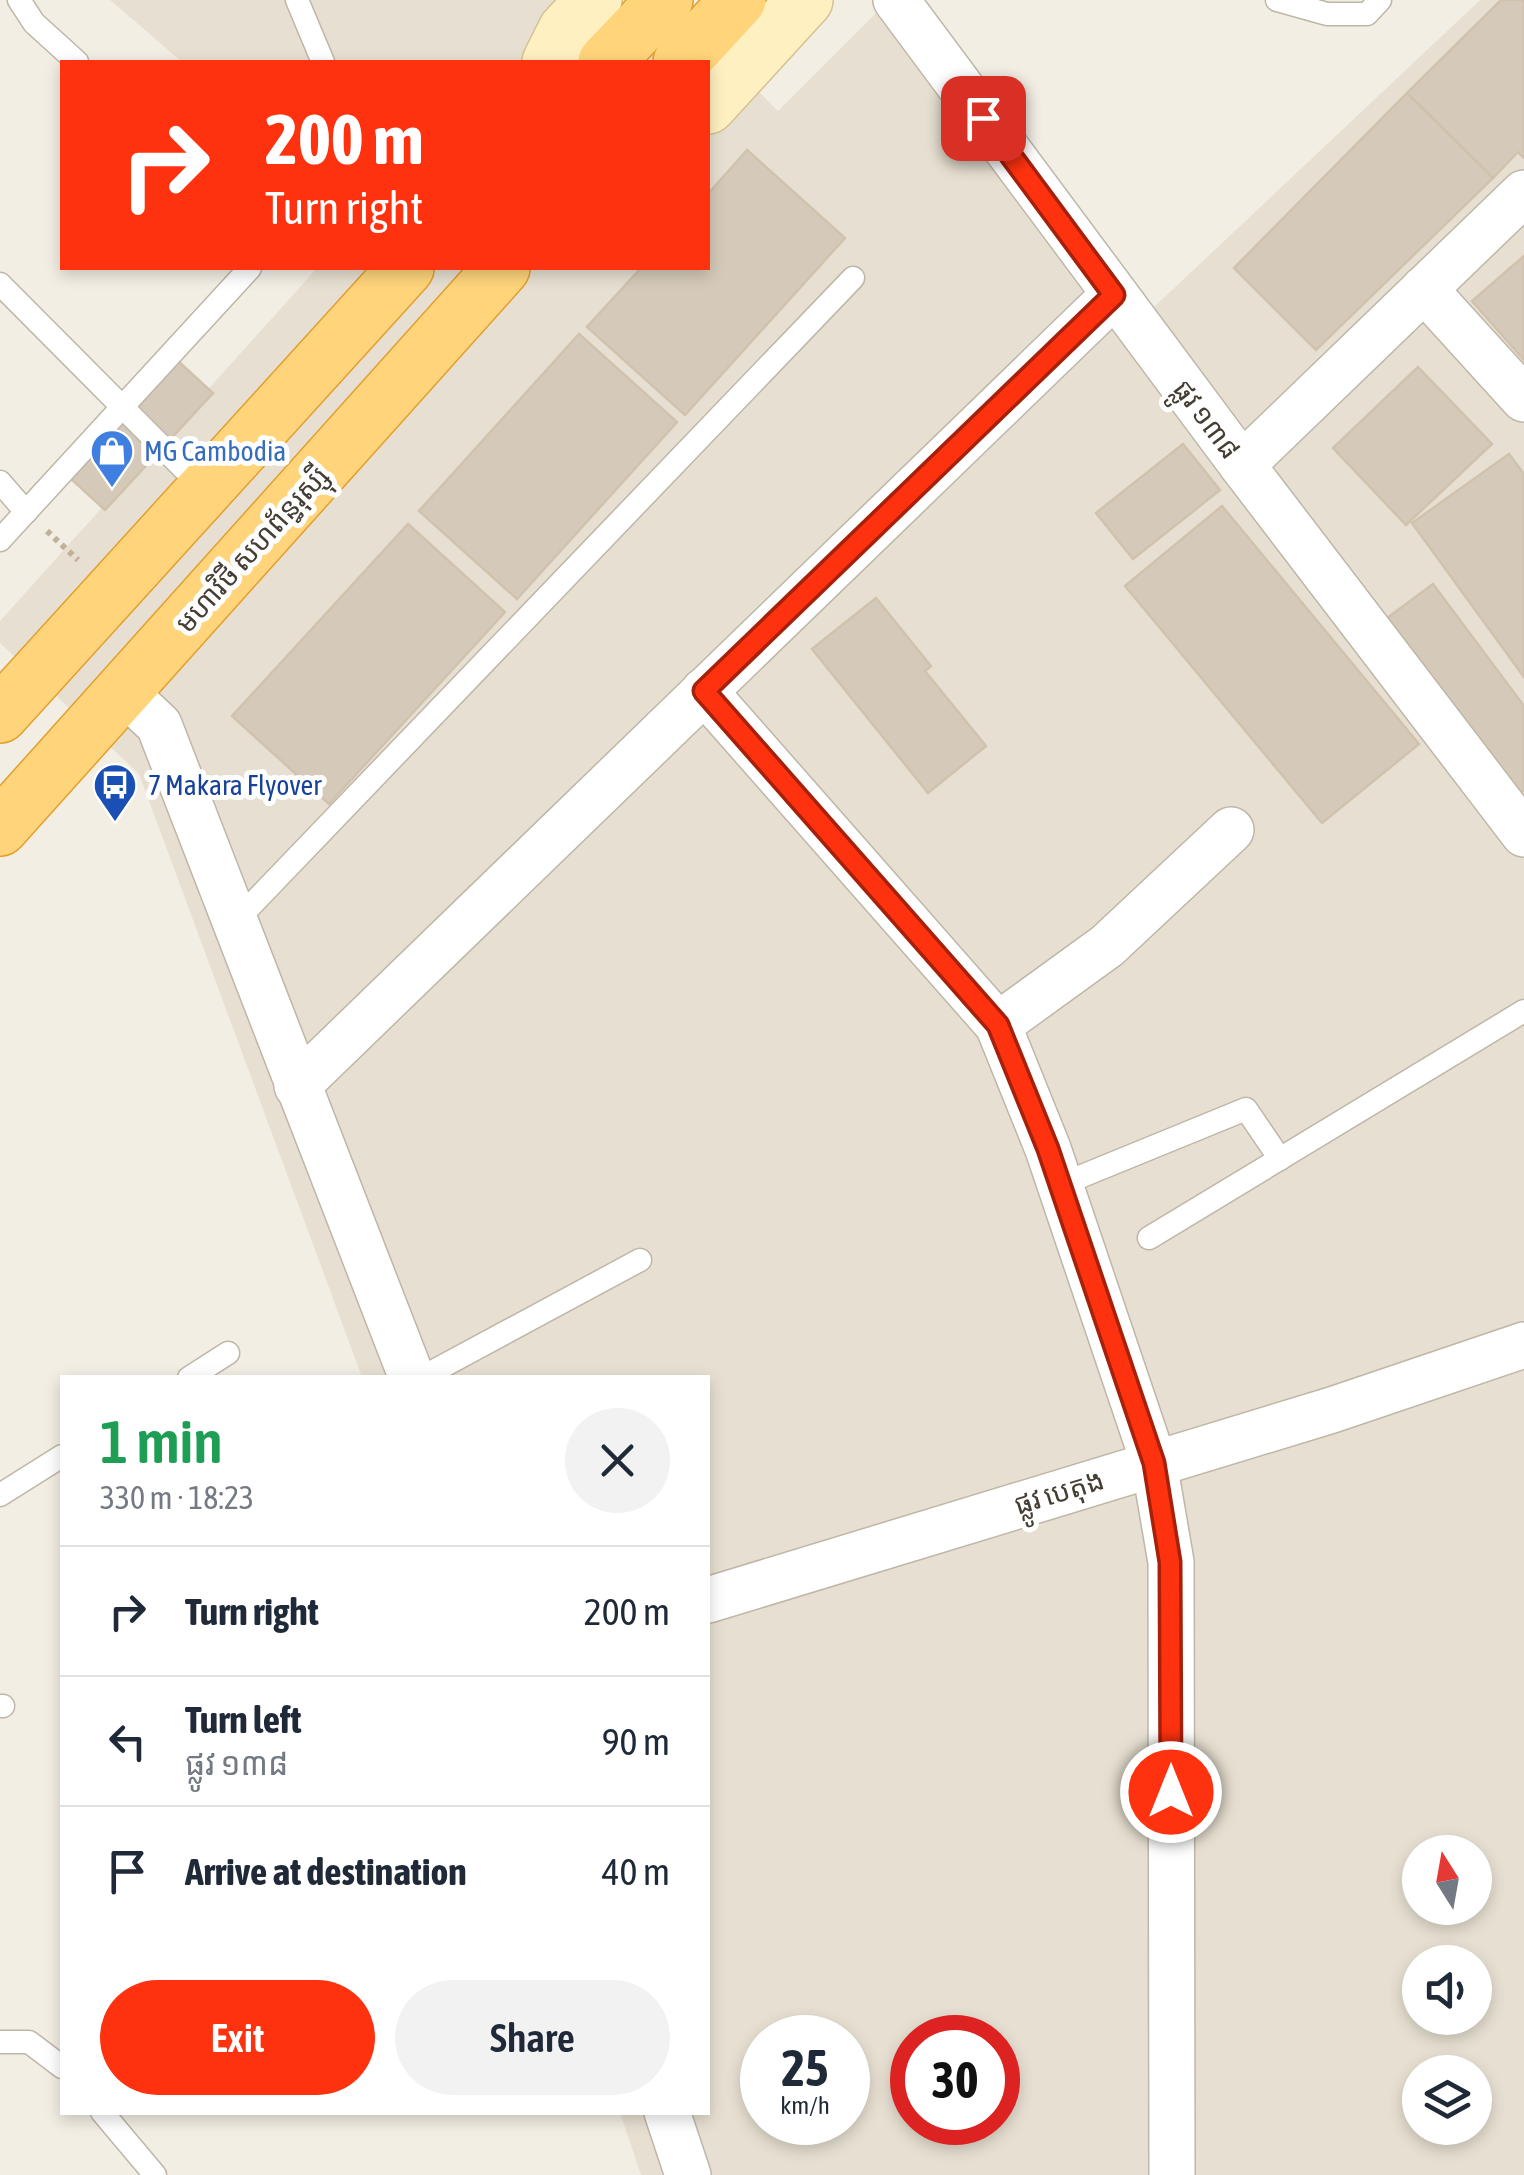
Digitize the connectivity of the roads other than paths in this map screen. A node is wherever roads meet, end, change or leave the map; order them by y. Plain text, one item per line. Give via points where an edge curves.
1 (20, 0) edge
2 (297, 0) edge
3 (594, 0) edge
4 (665, 0) edge
5 (738, 0) edge
6 (806, 0) edge
7 (896, 0) edge
8 (1277, 0) edge
9 (1380, 0) edge
10 (75, 60) edge
11 (322, 60) edge
12 (551, 60) edge
13 (608, 60) edge
14 (682, 60) edge
15 (710, 104) edge
16 (1524, 193) edge
17 (248, 270) edge
18 (404, 270) edge
19 (500, 270) edge
20 (853, 278) dead end
21 (0, 284) edge
22 (1424, 290) junction
23 (1114, 295) junction
24 (1524, 398) edge
25 (121, 408) junction
26 (1242, 465) junction
27 (0, 482) edge
28 (205, 490) junction
29 (26, 512) junction
30 (0, 540) edge
31 (704, 691) junction
32 (124, 692) junction
33 (0, 716) edge
34 (0, 828) edge
35 (1231, 830) dead end
36 (1524, 834) edge
37 (236, 921) junction
38 (1524, 1011) edge
39 (998, 1025) junction
40 (296, 1086) junction
41 (1280, 1158) junction
42 (1060, 1185) junction
43 (1149, 1238) dead end
44 (640, 1260) dead end
45 (1524, 1346) edge
46 (228, 1353) dead end
47 (194, 1375) edge
48 (411, 1375) edge
49 (427, 1375) edge
50 (60, 1457) edge
51 (1154, 1463) junction
52 (0, 1495) edge
53 (710, 1599) edge
54 (0, 2042) edge
55 (60, 2066) edge
56 (105, 2115) edge
57 (668, 2115) edge
58 (155, 2175) edge
59 (688, 2175) edge
60 (1172, 2175) edge

1 - 10 lane via 34,23
2 - 11 lane
3 - 12 main road via 566,30
4 - 13 highway
5 - 14 highway
6 - 15 main road
7 - 23 street, ផ្លូវ ១៣៨
8 - 9 lane via 1326,14 1367,14
16 - 22 street
17 - 25 lane
18 - 28 highway
19 - 32 highway, មហាវិថី សហព័ន្ធរុស្ស៊ី
20 - 37 lane
21 - 25 lane
22 - 24 street
22 - 26 street
23 - 26 street, ផ្លូវ ១៣៨
23 - 31 street
25 - 28 lane
25 - 29 lane
26 - 36 street, ផ្លូវ ១៣៨
27 - 29 lane
28 - 33 highway
29 - 30 lane
31 - 39 street
31 - 40 street
32 - 34 highway, មហាវិថី សហព័ន្ធរុស្ស៊ី
32 - 37 street via 159,724
35 - 39 street via 1107,946
37 - 40 street
38 - 41 lane
39 - 42 street
40 - 48 street
41 - 42 lane via 1246,1108
41 - 43 lane
42 - 51 street
44 - 49 lane
45 - 51 street, ផ្លូវ បេតុង
46 - 47 lane
50 - 52 lane
51 - 53 street, ផ្លូវ បេតុង
51 - 60 street via 1170,1562
54 - 55 lane via 28,2042
56 - 58 lane
57 - 59 street

